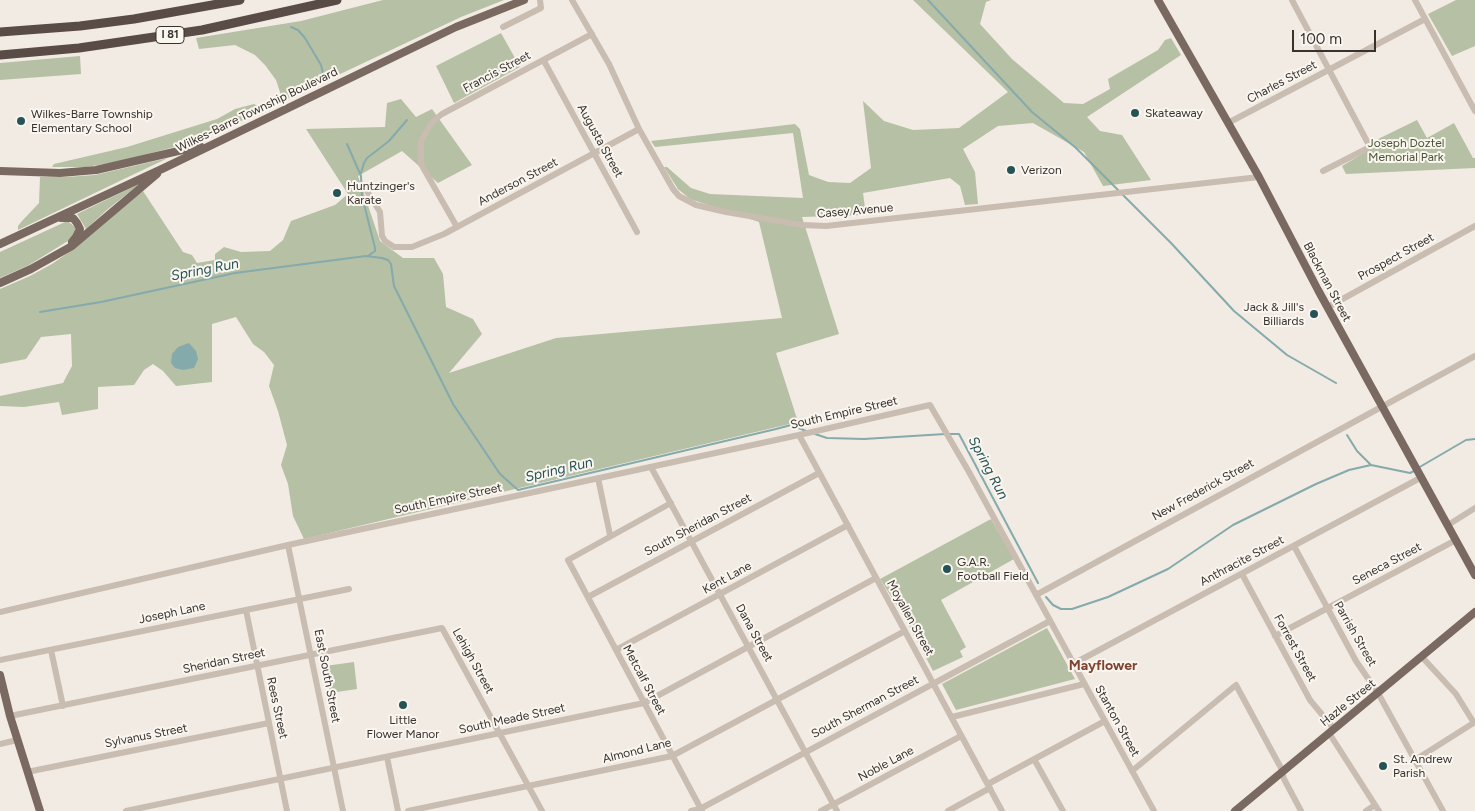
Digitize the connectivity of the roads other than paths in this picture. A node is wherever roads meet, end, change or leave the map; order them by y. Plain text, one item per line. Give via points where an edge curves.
1 (240, 0) edge
2 (337, 0) edge
3 (524, 0) edge
4 (540, 0) edge
5 (572, 0) edge
6 (1158, 0) edge
7 (1292, 0) edge
8 (1415, 0) edge
9 (1425, 19) junction
10 (503, 27) dead end
11 (0, 32) edge
12 (592, 34) junction
13 (0, 55) edge
14 (544, 60) junction
15 (1329, 70) junction
16 (1475, 111) edge
17 (1228, 123) junction
18 (639, 130) junction
19 (211, 144) junction
20 (594, 154) junction
21 (164, 168) junction
22 (0, 171) edge
23 (1323, 171) dead end
24 (1259, 177) junction
25 (365, 188) dead end
26 (56, 219) junction
27 (1475, 226) edge
28 (457, 227) junction
29 (637, 232) dead end
30 (0, 244) edge
31 (65, 249) junction
32 (0, 283) edge
33 (1328, 307) junction
34 (1475, 356) edge
35 (930, 405) joint
36 (1382, 406) junction
37 (799, 435) junction
38 (652, 467) junction
39 (1419, 471) junction
40 (819, 474) junction
41 (598, 478) junction
42 (671, 503) junction
43 (1475, 508) edge
44 (848, 524) junction
45 (1448, 525) junction
46 (610, 535) junction
47 (1456, 540) junction
48 (691, 541) junction
49 (288, 545) junction
50 (1294, 546) junction
51 (1242, 574) junction
52 (1475, 575) edge
53 (876, 578) junction
54 (349, 589) dead end
55 (720, 594) junction
56 (1036, 595) junction
57 (588, 597) junction
58 (300, 599) junction
59 (1327, 608) junction
60 (246, 610) junction
61 (0, 612) edge
62 (1475, 612) edge
63 (1050, 621) junction
64 (442, 628) joint
65 (905, 631) junction
66 (1275, 636) junction
67 (749, 646) junction
68 (51, 650) junction
69 (616, 650) junction
70 (311, 655) junction
71 (1422, 657) junction
72 (0, 660) edge
73 (1073, 664) junction
74 (257, 666) junction
75 (0, 675) edge
76 (933, 683) junction
77 (1084, 684) junction
78 (1378, 693) junction
79 (777, 699) junction
80 (644, 704) junction
81 (63, 706) junction
82 (10, 716) junction
83 (952, 717) junction
84 (1105, 721) junction
85 (1474, 722) edge
86 (269, 723) junction
87 (1331, 731) junction
88 (500, 733) junction
89 (961, 736) junction
90 (17, 740) junction
91 (0, 744) edge
92 (805, 753) junction
93 (672, 756) junction
94 (387, 757) junction
95 (1034, 759) junction
96 (1415, 760) junction
97 (334, 768) junction
98 (1132, 771) junction
99 (27, 772) junction
100 (1282, 773) junction
101 (280, 780) junction
102 (529, 786) junction
103 (989, 786) junction
104 (833, 804) junction
105 (1377, 808) edge
106 (701, 810) edge
107 (40, 811) edge
108 (126, 811) edge
109 (287, 811) edge
110 (343, 811) edge
111 (398, 811) edge
112 (408, 811) edge
113 (542, 811) edge
114 (691, 811) edge
115 (821, 811) edge
116 (837, 811) edge
117 (948, 811) edge
118 (1002, 811) edge
119 (1063, 811) edge
120 (1154, 811) edge
121 (1235, 811) edge
122 (1301, 811) edge
123 (1366, 811) edge
124 (1442, 811) edge

1 - 11 highway, I 81 via 134,19
2 - 13 highway, I 81 via 184,33
3 - 19 main road, Wilkes-Barre Township Boulevard via 456,27
4 - 10 street via 541,8
5 - 12 street, Casey Avenue
6 - 17 main road, Blackman Street
7 - 15 street
8 - 9 street
9 - 15 street, Charles Street
9 - 16 street
12 - 14 street, Francis Street
12 - 18 street, Casey Avenue
14 - 20 street, Augusta Street
14 - 28 street, Francis Street via 442,114 432,122 421,141 421,164
15 - 17 street, Charles Street
15 - 23 street via 1370,147
17 - 24 main road, Blackman Street
18 - 20 street, Anderson Street
18 - 24 street, Casey Avenue via 673,190 687,201 726,212 816,226
19 - 21 main road, Wilkes-Barre Township Boulevard
19 - 22 main road via 96,170 60,173
20 - 28 street, Anderson Street
20 - 29 street, Augusta Street
21 - 26 main road, Wilkes-Barre Township Boulevard
21 - 31 main road
24 - 33 main road, Blackman Street
25 - 28 street, Anderson Street via 380,212 382,236 394,247 405,248
26 - 30 main road, Wilkes-Barre Township Boulevard
26 - 31 main road via 73,218 80,229
27 - 33 street, Prospect Street
31 - 32 main road
33 - 36 main road, Blackman Street
34 - 36 street, New Frederick Street
35 - 37 street, South Empire Street
35 - 56 street, Stanton Street
36 - 39 main road, Blackman Street
36 - 56 street, New Frederick Street
37 - 38 street, South Empire Street
37 - 40 street, Moyallen Street
38 - 41 street, South Empire Street
38 - 42 street, Dana Street
39 - 45 main road, Blackman Street
39 - 50 street, Anthracite Street
40 - 44 street, Moyallen Street
40 - 48 street, South Sheridan Street
41 - 46 street
41 - 49 street, South Empire Street
42 - 46 street
42 - 48 street, Dana Street
43 - 45 street
44 - 53 street, Moyallen Street
44 - 55 street, Kent Lane
45 - 47 main road, Blackman Street
46 - 57 street, Metcalf Street via 568,560
47 - 52 main road, Blackman Street
47 - 59 street, Seneca Street
48 - 55 street, Dana Street
48 - 57 street, South Sheridan Street
49 - 58 street, East South Street
49 - 61 street, South Empire Street
50 - 51 street, Anthracite Street
50 - 59 street, Parrish Street
51 - 66 street, Forrest Street
51 - 73 street, Anthracite Street
53 - 65 street, Moyallen Street
53 - 67 street, South Meade Street
54 - 58 street, Joseph Lane
55 - 67 street, Dana Street
55 - 69 street, Kent Lane
56 - 63 street, Stanton Street
57 - 69 street, Metcalf Street
58 - 60 street, Joseph Lane
58 - 70 street, East South Street
59 - 66 street, Seneca Street
59 - 78 street, Parrish Street
60 - 68 street, Joseph Lane
60 - 74 street, Rees Street
62 - 71 main road, Hazle Street
63 - 73 street, Stanton Street
63 - 76 street, South Sherman Street
64 - 70 street, Sheridan Street
64 - 88 street, Lehigh Street
65 - 76 street, Moyallen Street
65 - 79 street, Almond Lane
66 - 87 street, Forrest Street
67 - 79 street, Dana Street
67 - 80 street, South Meade Street
68 - 72 street, Joseph Lane
68 - 81 street
69 - 80 street, Metcalf Street
70 - 74 street, Sheridan Street
70 - 97 street, East South Street
71 - 78 main road, Hazle Street
71 - 85 street via 1456,694
73 - 77 street, Stanton Street
74 - 81 street, Sheridan Street
74 - 86 street, Rees Street
75 - 82 main road
76 - 83 street, Moyallen Street
76 - 92 street, South Sherman Street
77 - 83 street
77 - 84 street, Stanton Street
78 - 87 main road, Hazle Street
78 - 96 street, Parrish Street
79 - 92 street, Dana Street
79 - 93 street, Almond Lane
80 - 88 street, South Meade Street
80 - 93 street, Metcalf Street
81 - 82 street, Sheridan Street
82 - 90 main road
83 - 89 street, Moyallen Street
84 - 95 street
84 - 98 street, Stanton Street
85 - 96 street
86 - 99 street, Sylvanus Street
86 - 101 street, Rees Street
87 - 100 main road, Hazle Street
87 - 105 street, Forrest Street
88 - 94 street, South Meade Street
88 - 102 street, Lehigh Street
89 - 103 street, Moyallen Street
89 - 104 street, Noble Lane
90 - 91 street
90 - 99 main road
92 - 104 street, Dana Street
92 - 106 street, South Sherman Street
93 - 102 street, Almond Lane
93 - 106 street, Metcalf Street
94 - 97 street, South Meade Street
94 - 111 street
95 - 103 street
95 - 119 street
96 - 124 street, Parrish Street
97 - 101 street, South Meade Street
97 - 110 street, East South Street
98 - 100 street via 1236,685
98 - 120 street, Stanton Street
99 - 107 main road
100 - 121 main road, Hazle Street
100 - 122 street
101 - 108 street, South Meade Street
101 - 109 street, Rees Street
102 - 112 street, Almond Lane
102 - 113 street, Lehigh Street
103 - 117 street
103 - 118 street, Moyallen Street
104 - 115 street, Noble Lane
104 - 116 street, Dana Street
105 - 123 street
106 - 114 street, South Sherman Street

